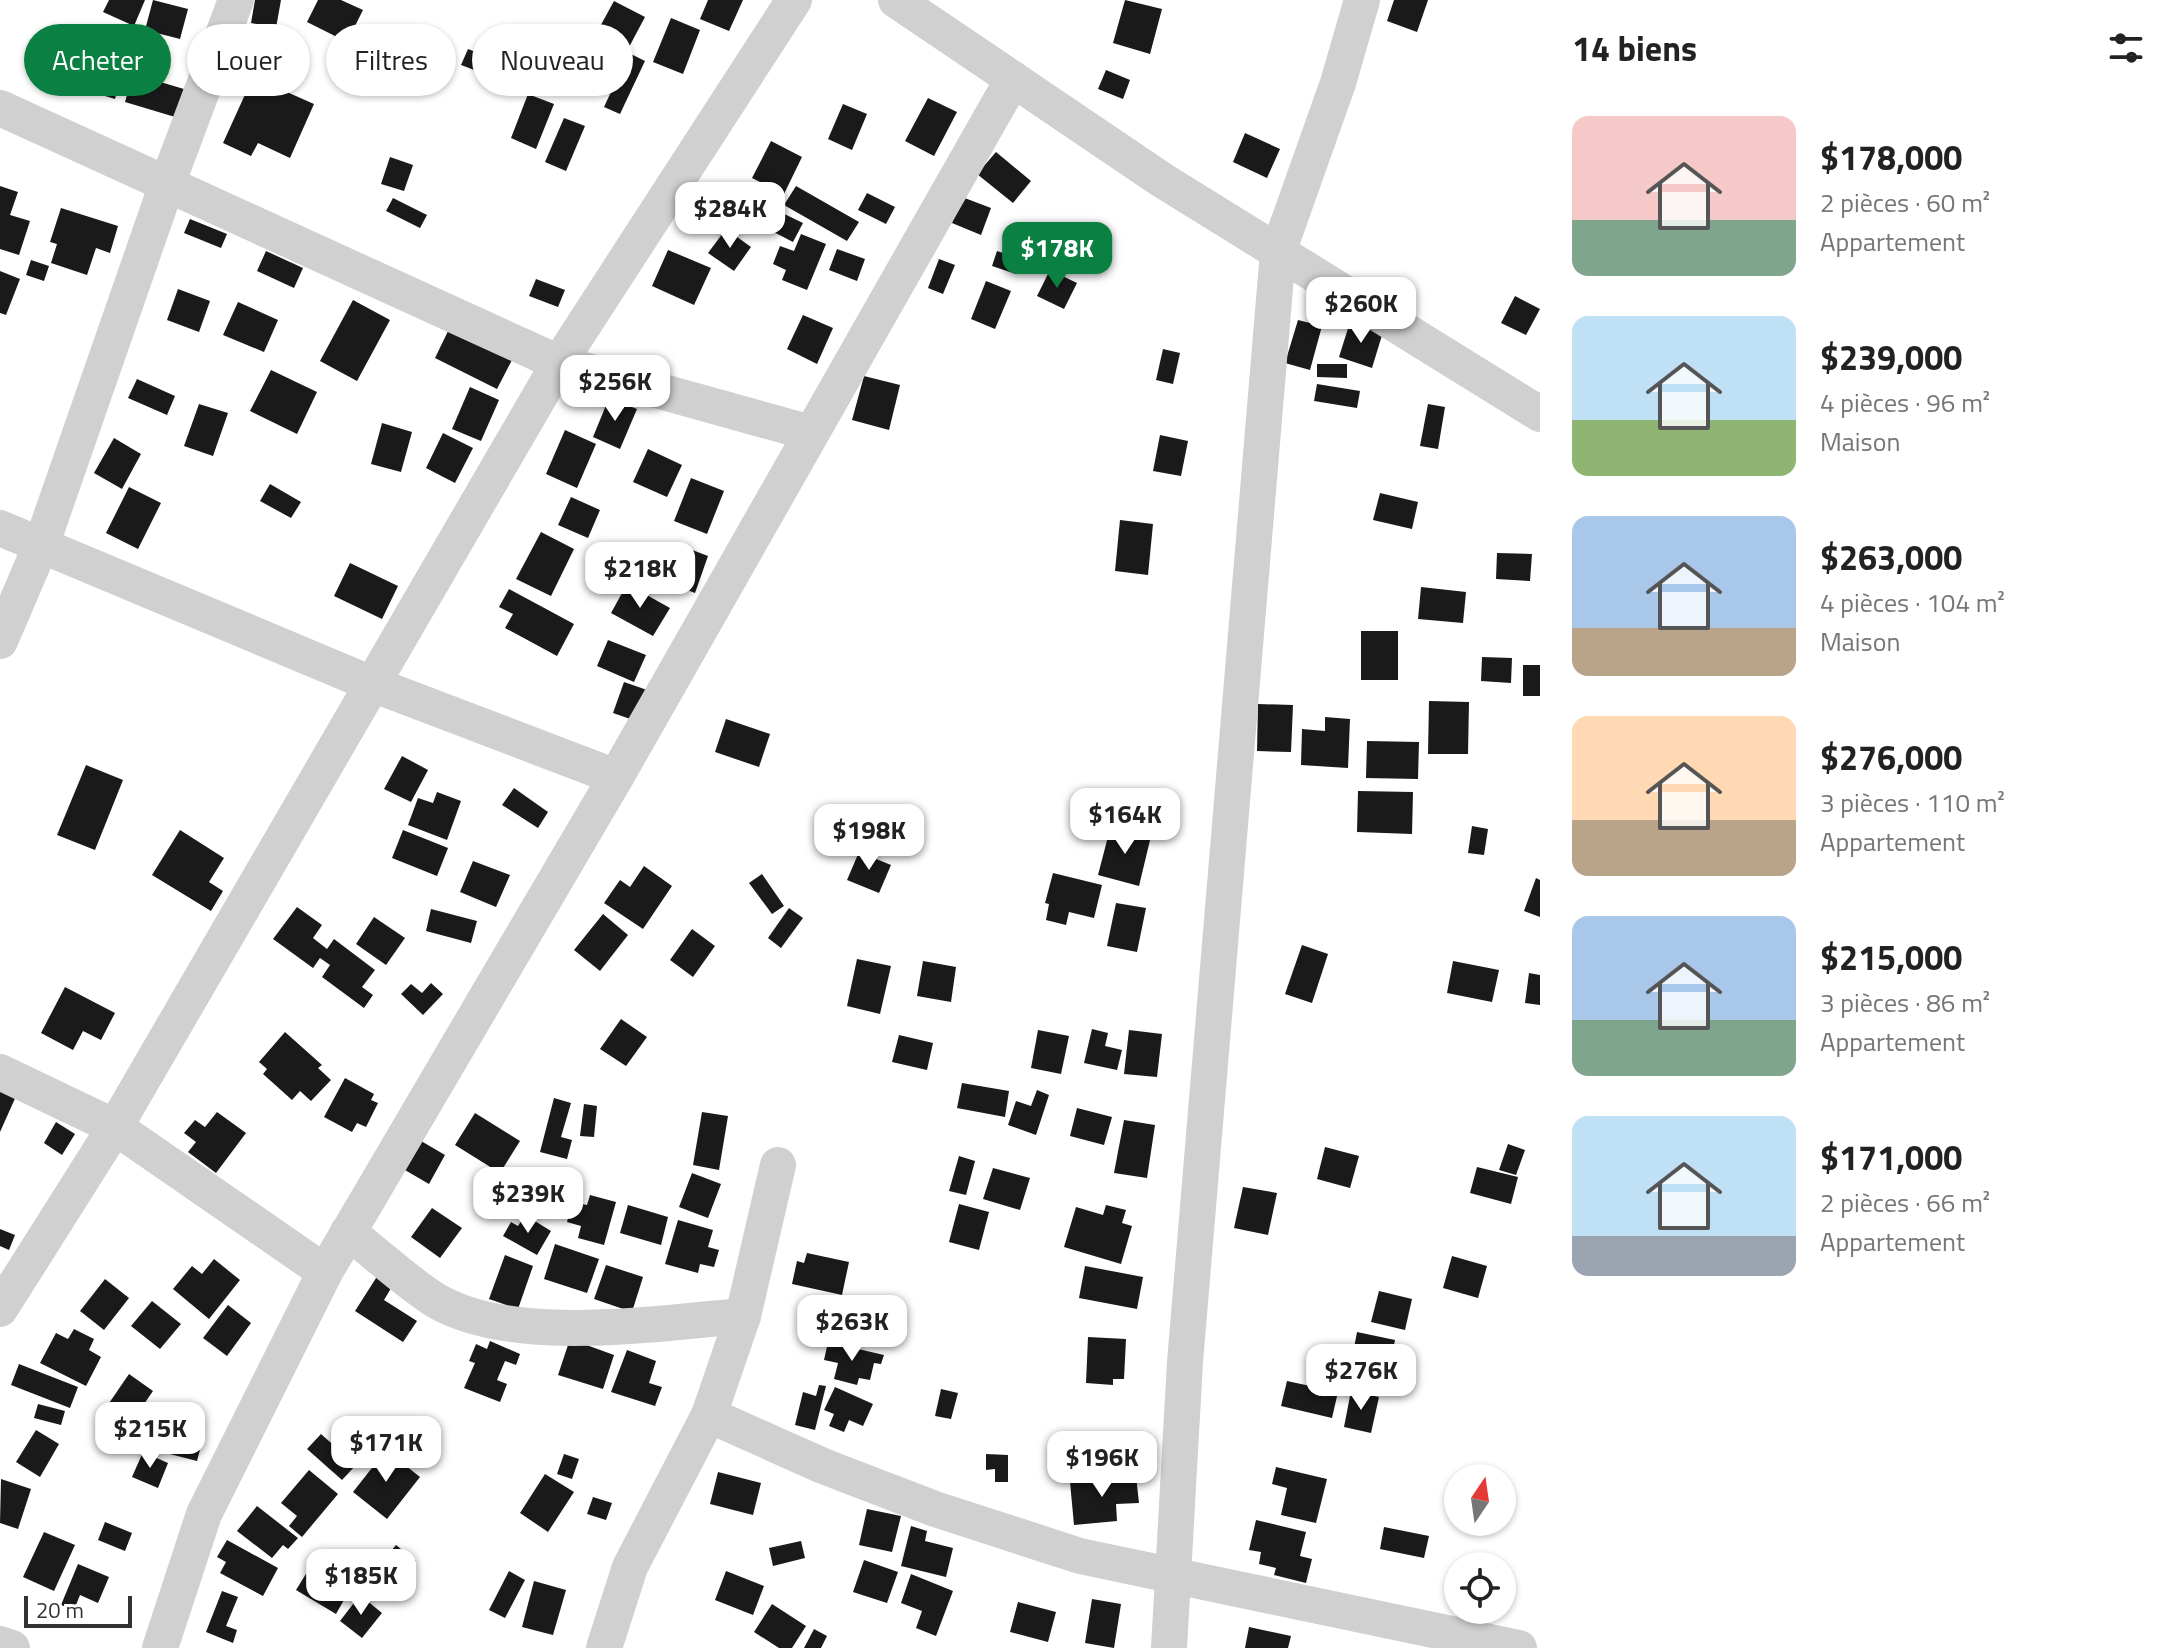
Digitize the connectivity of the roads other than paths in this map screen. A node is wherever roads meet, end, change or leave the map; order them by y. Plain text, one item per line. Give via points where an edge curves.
1 (236, 0) edge
2 (794, 0) edge
3 (896, 0) edge
4 (1362, 0) edge
5 (1013, 79) junction
6 (0, 108) edge
7 (166, 187) junction
8 (1278, 252) junction
9 (559, 363) junction
10 (1540, 414) edge
11 (811, 433) junction
12 (0, 528) edge
13 (42, 543) junction
14 (0, 641) edge
15 (372, 684) junction
16 (616, 777) junction
17 (0, 1072) edge
18 (115, 1127) junction
19 (778, 1165) dead end
20 (348, 1232) junction
21 (325, 1272) junction
22 (0, 1309) edge
23 (743, 1316) junction
24 (709, 1415) junction
25 (1173, 1574) junction
26 (0, 1644) edge
27 (1505, 1647) edge
28 (12, 1648) edge
29 (160, 1648) edge
30 (604, 1648) edge
31 (1169, 1648) edge

1 - 7 street
2 - 9 street
3 - 5 street
4 - 8 street
5 - 8 street
5 - 11 street
6 - 7 street
7 - 9 street
7 - 13 street
8 - 10 street
8 - 25 street via 1185,1362
9 - 11 street
9 - 15 street
11 - 16 street
12 - 13 street
13 - 14 street
13 - 15 street
15 - 16 street
15 - 18 street
16 - 20 street
17 - 18 street
18 - 21 street
18 - 22 street
19 - 23 street
20 - 21 street
20 - 23 street via 436,1300 478,1319 592,1327
21 - 29 street via 204,1514
23 - 24 street
24 - 25 street via 935,1509 1080,1556
24 - 30 street via 630,1567
25 - 27 street
25 - 31 street
26 - 28 street

